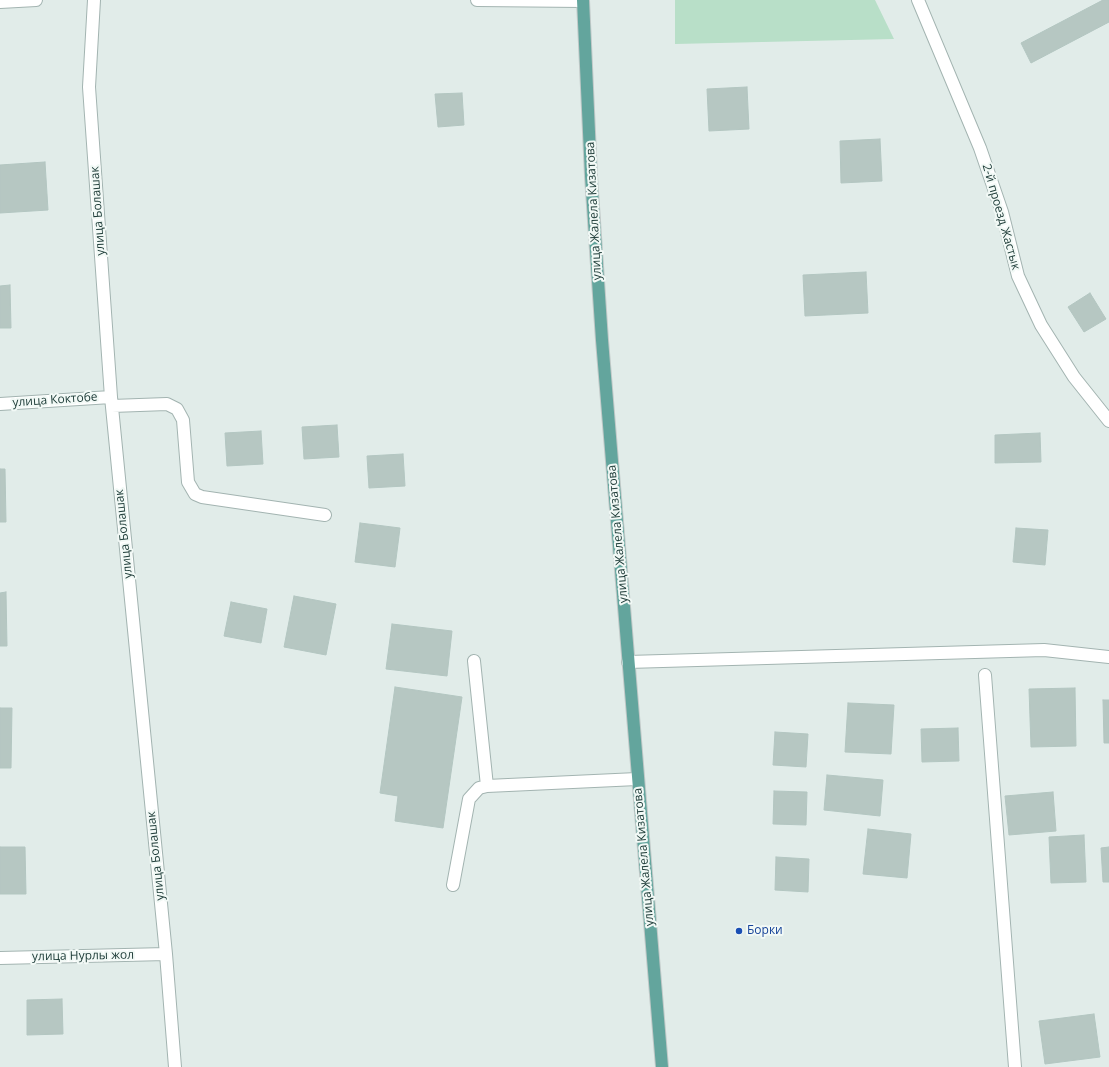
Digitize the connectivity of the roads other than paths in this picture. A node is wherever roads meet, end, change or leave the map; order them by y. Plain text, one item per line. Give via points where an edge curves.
1 (36, 0) edge
2 (94, 0) edge
3 (476, 0) edge
4 (918, 0) edge
5 (583, 1) edge
6 (0, 2) edge
7 (111, 401) junction
8 (0, 404) edge
9 (1109, 421) edge
10 (325, 515) dead end
11 (1109, 656) edge
12 (474, 661) dead end
13 (628, 662) junction
14 (985, 675) dead end
15 (637, 779) junction
16 (487, 786) junction
17 (453, 885) dead end
18 (166, 954) junction
19 (0, 958) edge
20 (175, 1067) edge
21 (662, 1067) edge
22 (1015, 1067) edge

1 - 6 street
2 - 7 street, улица Болашак via 89,87
3 - 5 street
4 - 9 street, 2-й проезд Жастык via 980,148 1002,212 1018,276 1041,325 1074,377
5 - 13 main road, улица Жалела Кизатова via 602,340
7 - 8 street, улица Коктобе
7 - 10 street, улица Коктобе via 167,404 177,409 183,420 188,482 195,494
7 - 18 street, улица Болашак
11 - 13 street via 1044,650
12 - 16 street
13 - 15 main road, улица Жалела Кизатова
14 - 22 street
15 - 16 street
15 - 21 main road, улица Жалела Кизатова
16 - 17 street via 479,788 469,800
18 - 19 street, улица Нурлы жол
18 - 20 street, улица Болашак

